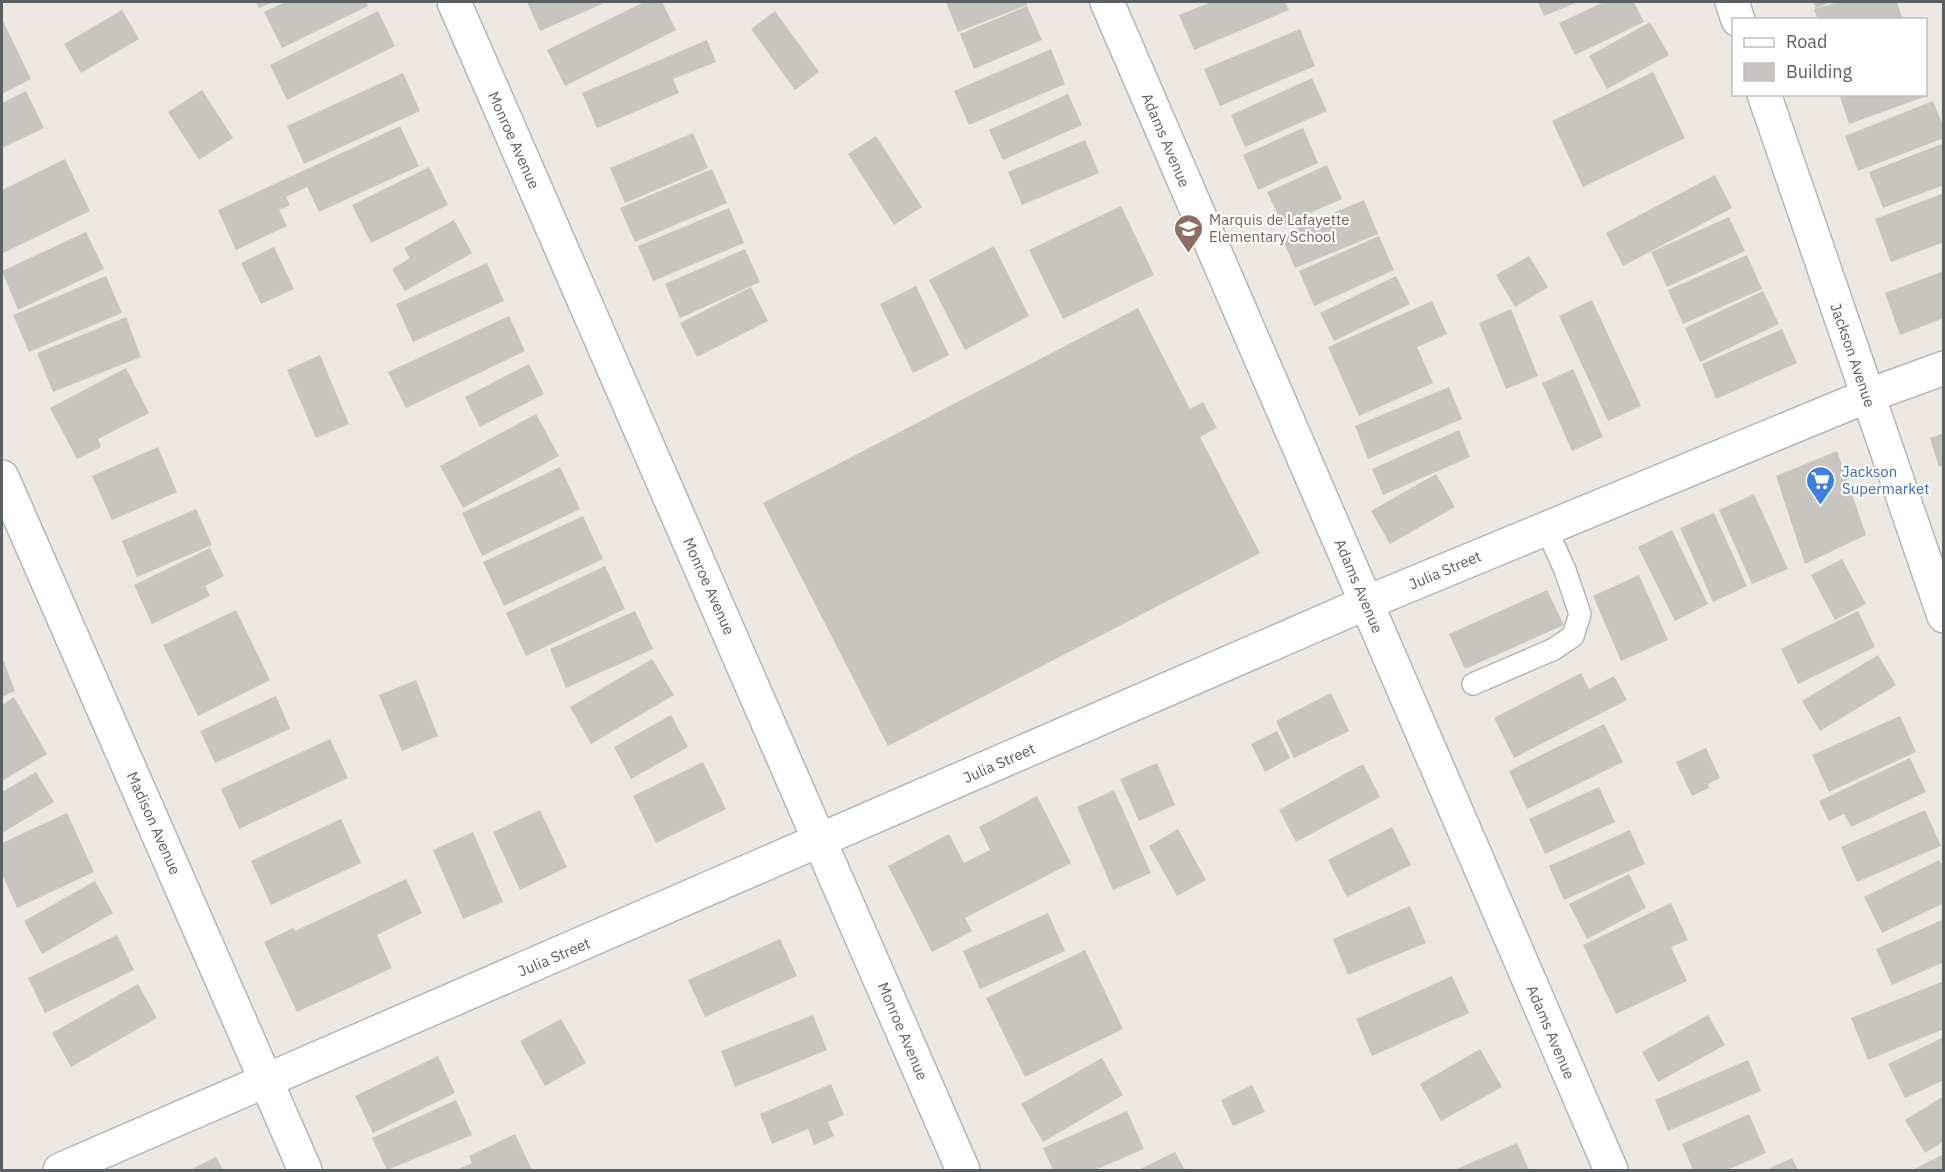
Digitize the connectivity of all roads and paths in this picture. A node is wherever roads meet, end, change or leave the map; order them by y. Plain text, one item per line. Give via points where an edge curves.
1 (454, 2) edge
2 (1107, 2) edge
3 (1732, 2) edge
4 (1737, 18) edge
5 (1765, 96) edge
6 (1944, 368) edge
7 (1867, 396) junction
8 (2, 477) edge
9 (1546, 528) junction
10 (1366, 603) junction
11 (1944, 616) edge
12 (1473, 684) dead end
13 (820, 841) junction
14 (266, 1081) junction
15 (60, 1170) edge
16 (305, 1170) edge
17 (963, 1170) edge
18 (1611, 1170) edge

1 - 13 street, Monroe Avenue
2 - 10 street, Adams Avenue
3 - 4 street
5 - 7 street, Jackson Avenue
6 - 7 street, Julia Street
7 - 9 street, Julia Street
7 - 11 street, Jackson Avenue
8 - 14 street, Madison Avenue
9 - 10 street, Julia Street
9 - 12 lane via 1580,614 1573,636 1554,649
10 - 13 street, Julia Street
10 - 18 street, Adams Avenue
13 - 14 street, Julia Street
13 - 17 street, Monroe Avenue
14 - 15 street, Julia Street
14 - 16 street, Madison Avenue

